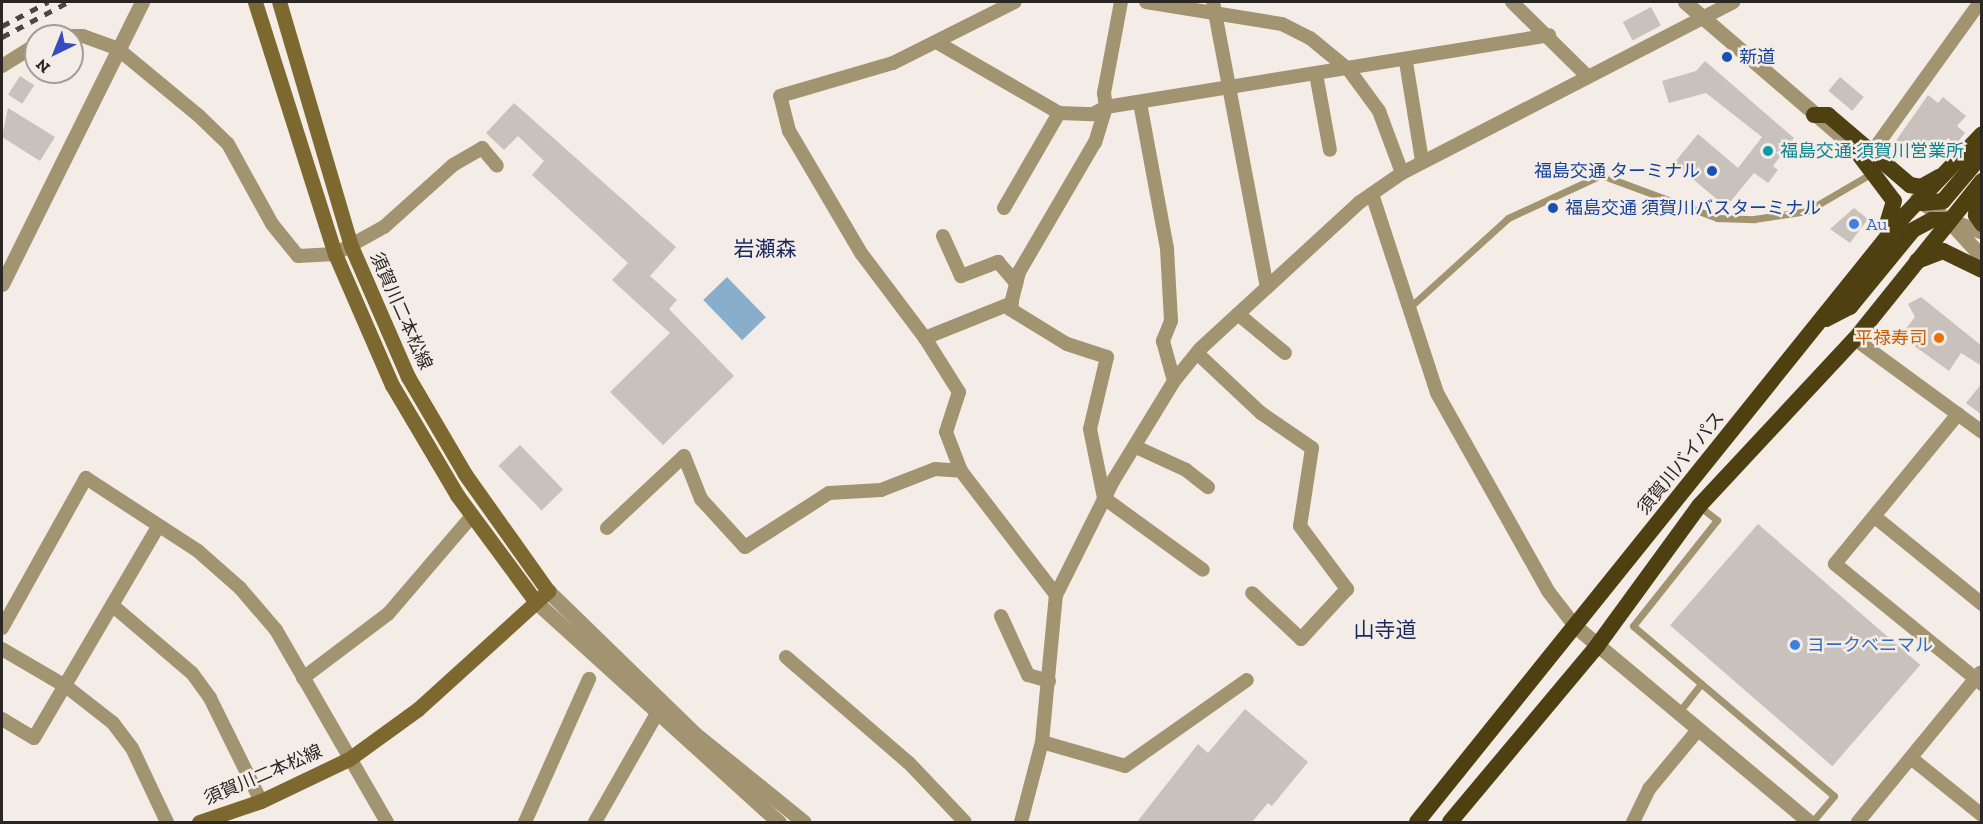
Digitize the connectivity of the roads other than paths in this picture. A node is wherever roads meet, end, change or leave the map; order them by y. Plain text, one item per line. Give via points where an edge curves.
1 (142, 2) edge
2 (255, 2) edge
3 (279, 2) edge
4 (1015, 2) edge
5 (1121, 2) edge
6 (1146, 2) edge
7 (1512, 2) edge
8 (1685, 2) edge
9 (1733, 2) edge
10 (1980, 2) edge
11 (1214, 7) edge
12 (1699, 18) junction
13 (1549, 35) junction
14 (84, 37) edge
15 (938, 43) junction
16 (118, 49) junction
17 (24, 52) edge
18 (1406, 62) junction
19 (2, 66) edge
20 (1349, 70) junction
21 (1316, 74) junction
22 (1585, 74) junction
23 (1229, 88) junction
24 (1140, 103) junction
25 (1106, 107) junction
26 (1059, 113) junction
27 (1814, 115) junction
28 (1982, 134) edge
29 (1854, 148) junction
30 (1330, 150) dead end
31 (1872, 152) junction
32 (1982, 155) edge
33 (1422, 161) junction
34 (498, 166) dead end
35 (1952, 167) junction
36 (1874, 171) junction
37 (1402, 173) junction
38 (1980, 183) edge
39 (1372, 194) junction
40 (1922, 203) junction
41 (1004, 208) dead end
42 (1948, 220) junction
43 (1982, 224) edge
44 (1982, 232) edge
45 (943, 236) dead end
46 (351, 246) junction
47 (335, 254) junction
48 (1982, 256) edge
49 (1916, 261) junction
50 (1982, 270) edge
51 (1016, 283) junction
52 (2, 284) edge
53 (1267, 287) junction
54 (1012, 303) junction
55 (1835, 303) junction
56 (1410, 307) junction
57 (1238, 314) junction
58 (1820, 322) junction
59 (925, 338) junction
60 (1855, 339) junction
61 (1197, 353) junction
62 (1285, 353) dead end
63 (1174, 381) junction
64 (1958, 414) junction
65 (1982, 432) edge
66 (1136, 447) junction
67 (961, 471) junction
68 (1208, 487) dead end
69 (1104, 498) junction
70 (1699, 506) junction
71 (472, 516) junction
72 (1875, 517) junction
73 (158, 527) junction
74 (607, 528) dead end
75 (1651, 566) junction
76 (1203, 570) dead end
77 (1670, 580) junction
78 (548, 591) junction
79 (1252, 593) dead end
80 (1056, 595) junction
81 (536, 602) junction
82 (1982, 604) edge
83 (112, 605) junction
84 (1001, 616) dead end
85 (1575, 626) junction
86 (2, 628) edge
87 (1597, 646) junction
88 (2, 649) edge
89 (786, 657) dead end
90 (303, 678) junction
91 (1980, 678) edge
92 (589, 679) dead end
93 (1247, 680) dead end
94 (1049, 681) junction
95 (1701, 684) junction
96 (67, 687) junction
97 (656, 715) junction
98 (1677, 715) junction
99 (2, 719) edge
100 (1696, 731) junction
101 (1042, 742) junction
102 (1911, 758) junction
103 (349, 759) junction
104 (261, 801) junction
105 (1982, 815) edge
106 (167, 822) edge
107 (199, 822) edge
108 (387, 822) edge
109 (525, 822) edge
110 (595, 822) edge
111 (779, 822) edge
112 (804, 822) edge
113 (965, 822) edge
114 (1021, 822) edge
115 (1417, 822) edge
116 (1449, 822) edge
117 (1633, 822) edge
118 (1811, 822) edge
119 (1858, 822) edge

1 - 16 street
2 - 47 main road, 須賀川二本松線
3 - 46 main road, 須賀川二本松線
4 - 15 street
5 - 25 street via 1104,93
6 - 11 street
7 - 13 street
8 - 12 street
9 - 12 street
10 - 31 street
11 - 20 street via 1282,24 1329,50
11 - 23 street
12 - 22 street
12 - 27 street
13 - 18 street
13 - 22 street
14 - 16 street
15 - 26 street
15 - 59 street via 893,63 780,96 789,131 861,253
16 - 47 street via 228,144 272,224 298,256
16 - 52 street
17 - 19 street
18 - 20 street
18 - 33 street
20 - 21 street
20 - 37 street via 1379,111
21 - 23 street
21 - 30 street
22 - 33 street
23 - 24 street
23 - 53 street
24 - 25 street
24 - 63 street via 1167,249 1171,321 1163,341
25 - 26 street via 1093,114
25 - 51 street via 1095,142
26 - 41 street
27 - 29 street
27 - 31 highway via 1828,115
28 - 35 highway, 須賀川バイパス
29 - 36 highway
29 - 40 street
31 - 35 highway via 1910,185 1928,184
32 - 40 highway via 1943,201
33 - 37 street
34 - 46 street via 482,148 453,165 384,227
35 - 40 highway, 須賀川バイパス
36 - 55 highway via 1888,189 1895,211
36 - 56 lane via 1807,211 1754,219 1717,218 1601,175 1508,218
37 - 39 street
38 - 42 highway
38 - 43 highway via 1976,215
39 - 53 street
39 - 56 street
40 - 42 street
40 - 55 highway, 須賀川バイパス via 1904,216
42 - 44 street
42 - 48 street
42 - 49 highway
42 - 58 highway via 1932,220 1913,230 1850,307
45 - 51 street via 961,276 998,262
46 - 47 street
46 - 78 main road, 須賀川二本松線 via 408,377 465,474
47 - 71 main road, 須賀川二本松線 via 392,385
49 - 50 highway via 1943,251
49 - 60 highway
51 - 54 street
53 - 57 street
54 - 59 street
54 - 69 street via 1010,309 1068,344 1107,357 1090,429
55 - 58 highway, 須賀川バイパス
56 - 85 street via 1437,393 1548,591
57 - 61 street
57 - 62 street
58 - 85 highway, 須賀川バイパス
59 - 67 street via 959,392 946,432
60 - 64 street
60 - 70 highway
61 - 63 street
61 - 79 street via 1261,413 1312,448 1300,526 1347,589 1301,639
63 - 66 street
64 - 65 street
64 - 72 street
66 - 68 street via 1186,470
66 - 69 street
67 - 74 street via 934,469 881,490 829,493 745,547 701,499 684,456
67 - 80 street
69 - 76 street
69 - 80 street
70 - 75 highway
70 - 77 lane via 1717,520
71 - 81 main road, 須賀川二本松線
71 - 90 street via 388,614
72 - 82 street
72 - 91 street via 1835,564
73 - 83 street
73 - 86 street via 86,478
73 - 90 street via 198,551 240,588 276,630
75 - 77 lane
75 - 87 highway
77 - 95 lane via 1633,626
78 - 81 main road, 須賀川二本松線
78 - 112 street via 694,733
80 - 94 street
81 - 97 street
81 - 103 main road, 須賀川二本松線 via 426,702
83 - 96 street
83 - 104 street via 192,673 210,698
84 - 94 street via 1028,675
85 - 87 street
85 - 115 highway, 須賀川バイパス
87 - 98 street
87 - 116 highway
88 - 96 street
89 - 113 street via 909,763
90 - 103 street
91 - 102 street
92 - 109 street
93 - 101 street via 1125,766
94 - 101 street
95 - 98 lane
95 - 118 lane via 1834,796
96 - 99 street via 34,738
96 - 106 street via 113,723 132,748
97 - 110 street
97 - 111 street
98 - 100 street
100 - 117 street via 1649,789
100 - 118 street
101 - 114 street
102 - 105 street
102 - 119 street
103 - 104 main road, 須賀川二本松線
103 - 108 street
104 - 107 main road, 須賀川二本松線

